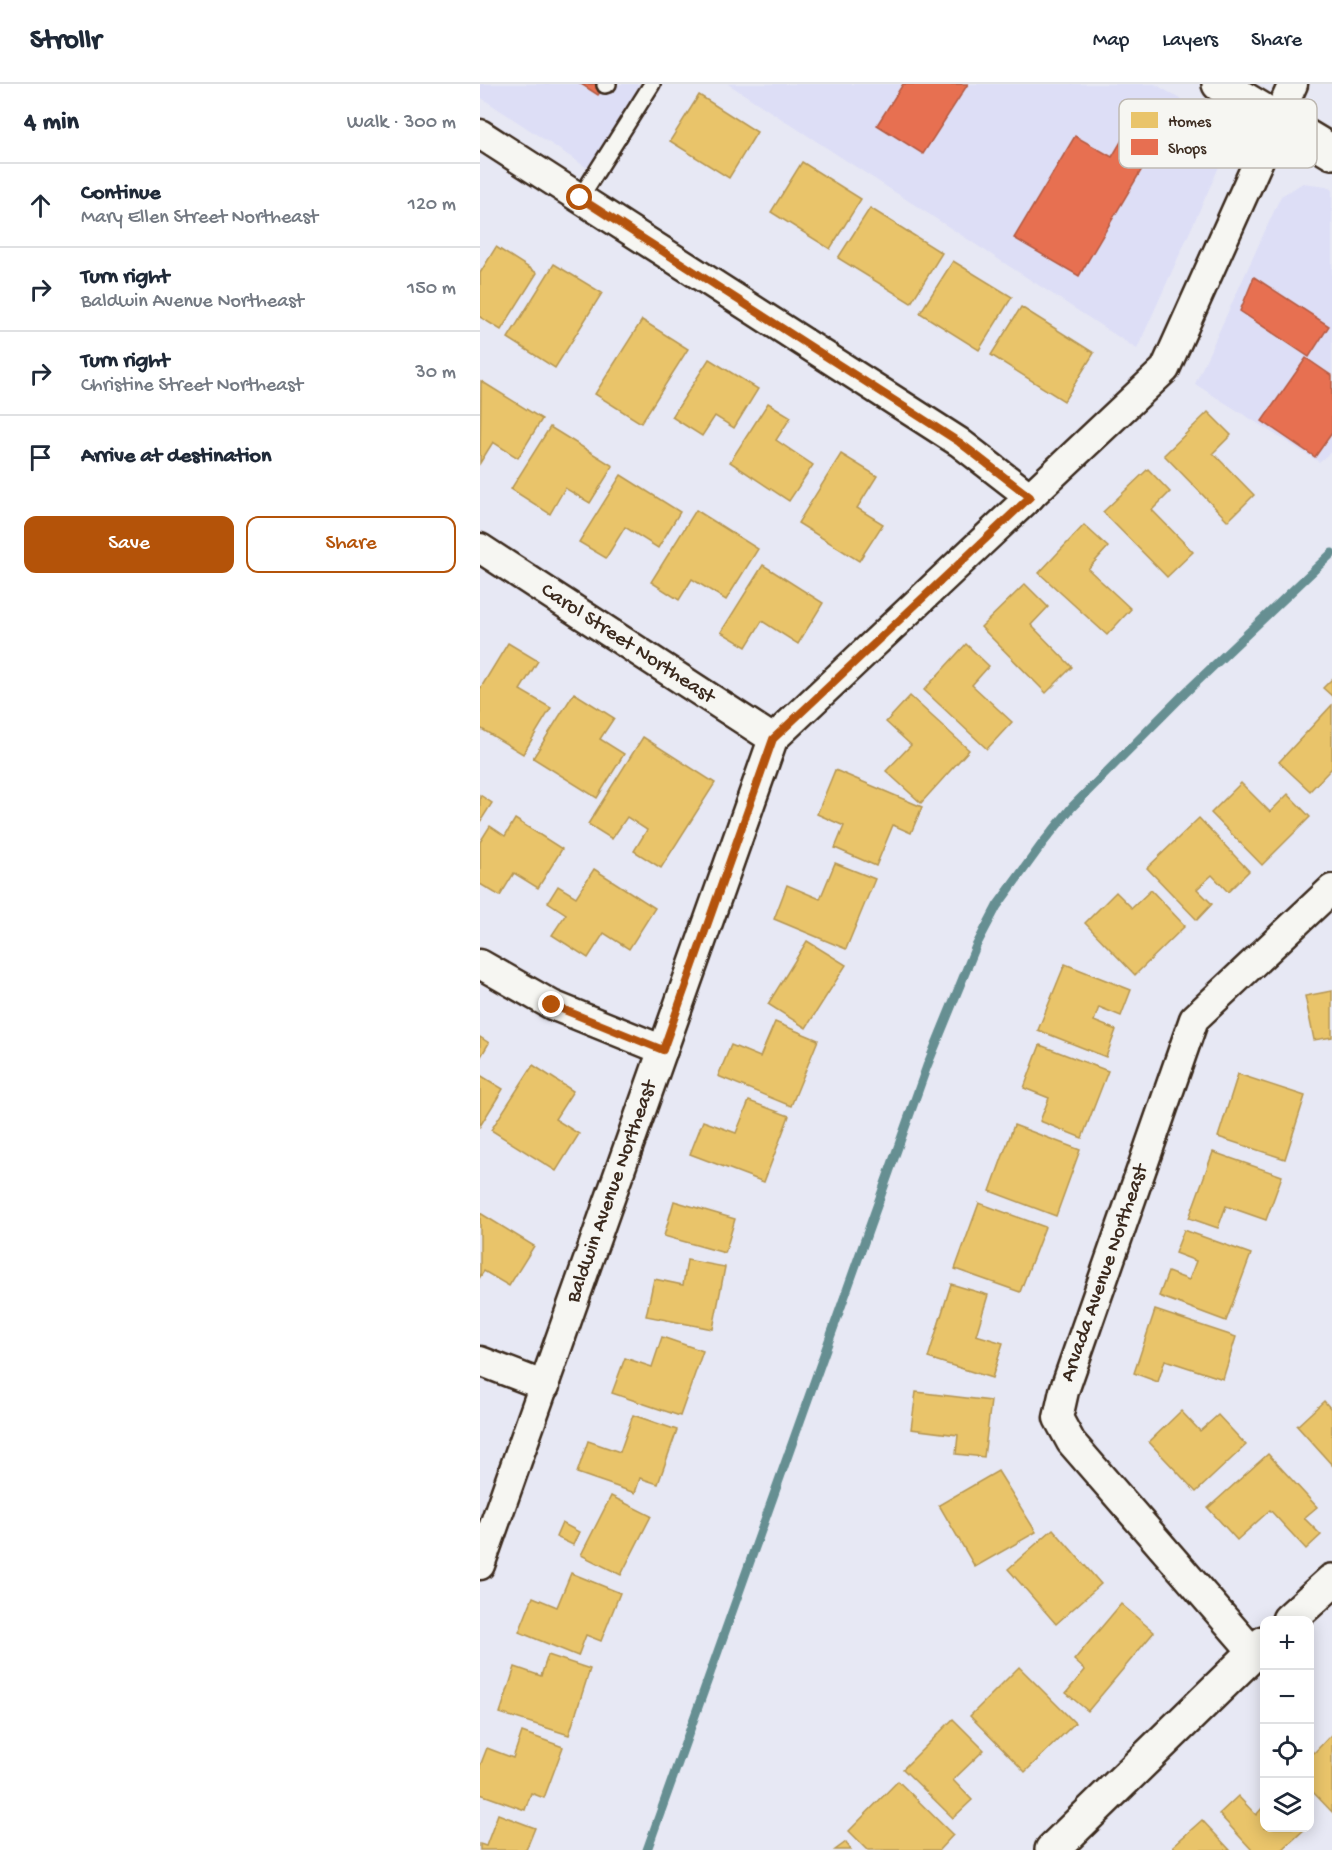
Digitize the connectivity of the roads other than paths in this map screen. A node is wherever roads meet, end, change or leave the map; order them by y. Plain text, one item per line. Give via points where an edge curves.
1 (652, 84) edge
2 (1219, 84) edge
3 (1293, 84) edge
4 (1243, 99) edge
5 (1286, 99) edge
6 (480, 134) edge
7 (1317, 143) edge
8 (1332, 152) edge
9 (1254, 168) edge
10 (580, 198) junction
11 (1030, 497) junction
12 (480, 548) edge
13 (773, 739) junction
14 (1332, 890) edge
15 (480, 964) edge
16 (663, 1050) junction
17 (480, 1361) edge
18 (545, 1386) junction
19 (480, 1565) edge
20 (1332, 1581) edge
21 (1293, 1616) edge
22 (1259, 1648) edge
23 (1052, 1850) edge

1 - 10 lane
2 - 4 street
3 - 5 street, Baldwin Avenue Northeast
6 - 10 street
7 - 8 street
9 - 11 street, Baldwin Avenue Northeast via 1165,369
10 - 11 street via 959,442
11 - 13 street, Baldwin Avenue Northeast
12 - 13 street, Carol Street Northeast
13 - 16 street, Baldwin Avenue Northeast
14 - 22 street, Arvada Avenue Northeast via 1194,1019 1064,1391 1058,1418 1071,1442
15 - 16 street via 552,1005
16 - 18 street, Baldwin Avenue Northeast
17 - 18 street
18 - 19 street, Baldwin Avenue Northeast
20 - 21 street
22 - 23 street

